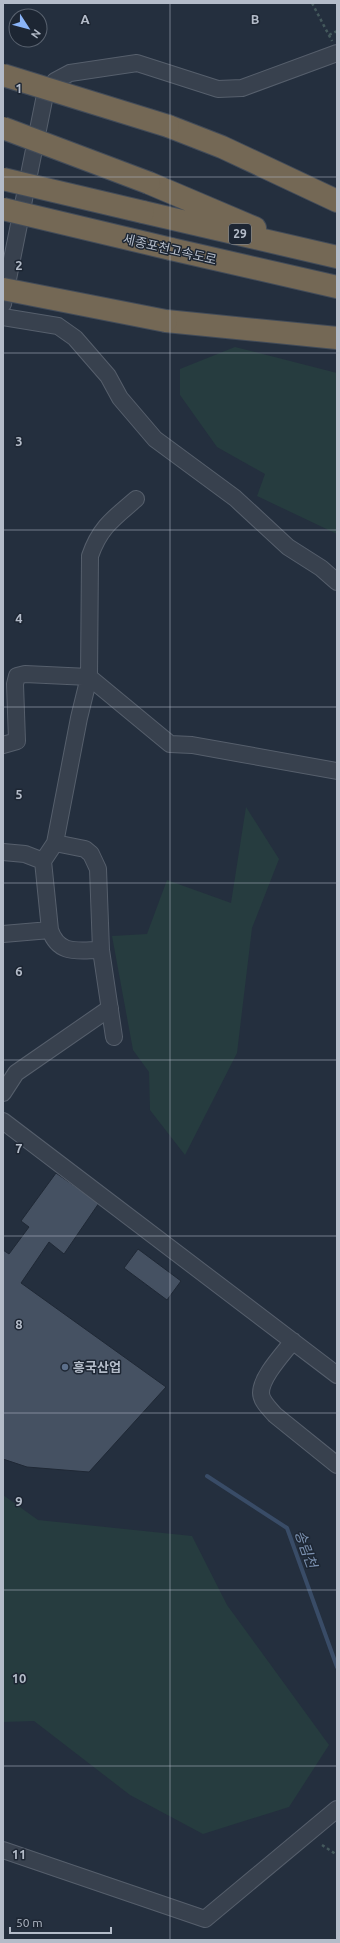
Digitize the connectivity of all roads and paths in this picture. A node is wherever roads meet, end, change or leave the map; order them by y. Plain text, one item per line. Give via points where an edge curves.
1 (312, 3) edge
2 (337, 31) edge
3 (329, 35) junction
4 (336, 49) edge
5 (3, 75) edge
6 (3, 128) edge
7 (3, 179) edge
8 (331, 199) edge
9 (3, 209) edge
10 (310, 251) junction
11 (337, 257) edge
12 (337, 288) edge
13 (3, 289) edge
14 (3, 304) edge
15 (3, 317) edge
16 (337, 338) edge
17 (136, 499) dead end
18 (337, 582) edge
19 (89, 677) junction
20 (3, 745) edge
21 (337, 771) edge
22 (55, 843) junction
23 (3, 852) edge
24 (43, 861) junction
25 (50, 930) junction
26 (3, 934) edge
27 (102, 950) junction
28 (110, 1008) junction
29 (114, 1037) dead end
30 (3, 1093) edge
31 (3, 1121) edge
32 (293, 1342) junction
33 (337, 1375) edge
34 (337, 1465) edge
35 (336, 1810) edge
36 (322, 1845) dead end
37 (3, 1850) edge
38 (337, 1855) edge

1 - 3 path
2 - 3 path
3 - 4 path
4 - 14 street via 242,88 218,89 137,63 70,73 55,80 45,95
5 - 8 highway, bridge via 168,126 228,150
6 - 10 highway, bridge via 150,182
7 - 10 highway, 29, bridge
9 - 12 highway, 세종포천고속도로 / 29, bridge
10 - 11 highway, 29
13 - 16 highway, bridge via 166,321
15 - 18 street via 58,326 75,338 108,376 120,398 155,439 235,498 288,547 321,568
17 - 19 street via 105,526 95,541 90,556
19 - 20 street via 25,674 18,676 15,684 17,741
19 - 21 street via 170,744 192,745
19 - 22 street
22 - 24 street
22 - 27 street via 85,849 96,861
23 - 24 street via 25,854
24 - 25 street
25 - 26 street
25 - 27 street via 57,944 65,948 73,951
27 - 28 street
28 - 29 street
28 - 30 street via 16,1073
31 - 32 street
32 - 33 street
32 - 34 street via 275,1364 264,1382 261,1394 275,1414
35 - 37 street via 205,1919
36 - 38 path

